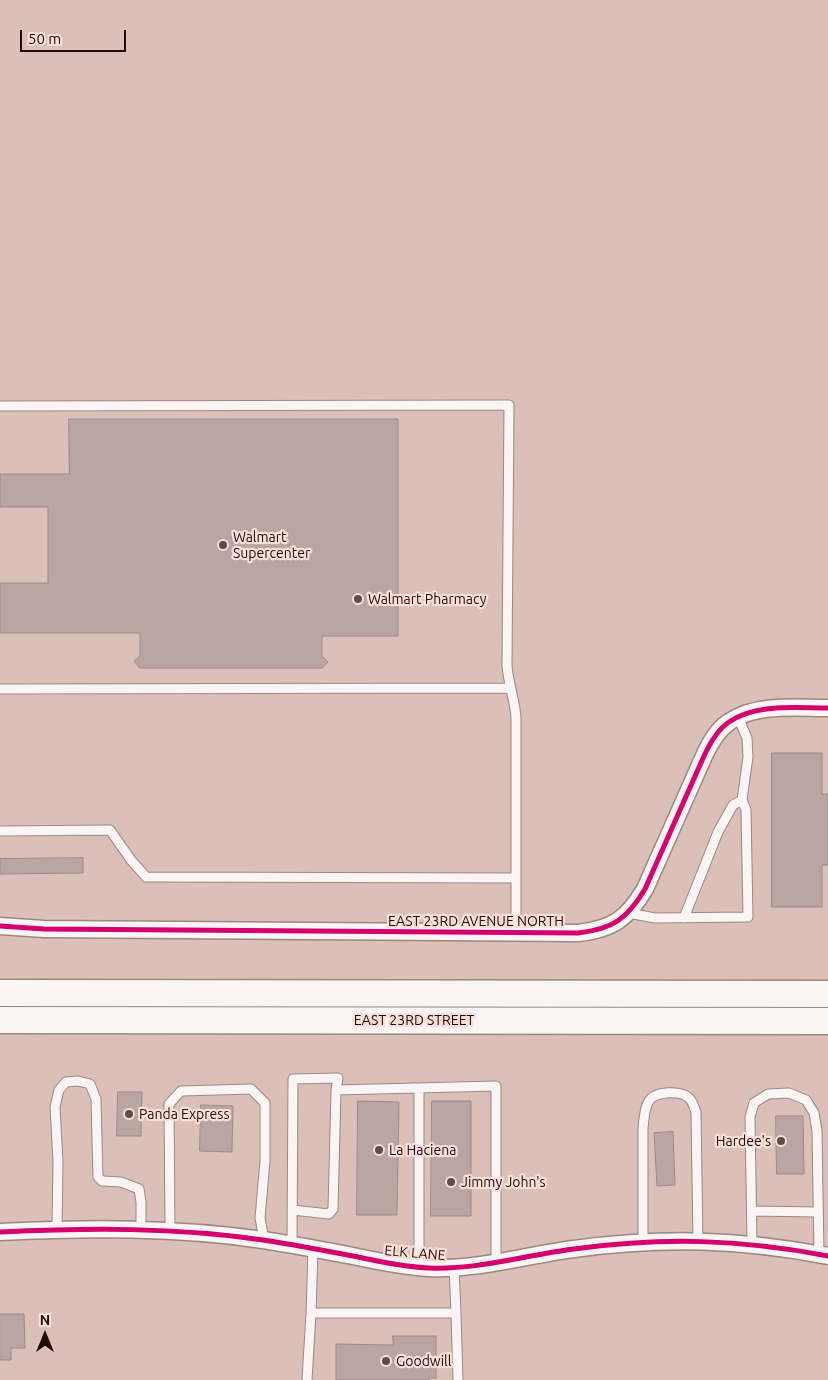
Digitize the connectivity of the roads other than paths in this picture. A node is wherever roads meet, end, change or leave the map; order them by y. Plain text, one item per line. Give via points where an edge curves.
1 (0, 406) edge
2 (510, 688) junction
3 (0, 689) edge
4 (828, 708) edge
5 (738, 717) junction
6 (742, 800) junction
7 (0, 831) edge
8 (516, 878) junction
9 (628, 913) junction
10 (684, 918) junction
11 (0, 926) edge
12 (516, 932) junction
13 (0, 993) edge
14 (828, 994) edge
15 (0, 1020) edge
16 (828, 1020) edge
17 (419, 1088) junction
18 (336, 1090) junction
19 (292, 1210) junction
20 (752, 1211) junction
21 (818, 1212) junction
22 (57, 1229) junction
23 (141, 1229) junction
24 (170, 1230) junction
25 (0, 1232) edge
26 (264, 1240) junction
27 (698, 1240) junction
28 (643, 1242) junction
29 (752, 1244) junction
30 (292, 1245) junction
31 (313, 1249) junction
32 (823, 1255) edge
33 (496, 1262) junction
34 (419, 1267) junction
35 (454, 1268) junction
36 (311, 1313) junction
37 (456, 1313) junction
38 (306, 1380) edge
39 (458, 1380) edge

1 - 2 lane via 509,406 507,665
2 - 3 lane
2 - 8 lane via 516,718
4 - 5 street, EAST 23RD AVENUE NORTH via 761,710
5 - 6 lane via 747,738 748,757
5 - 9 street, EAST 23RD AVENUE NORTH via 723,727 711,742 645,889
6 - 10 lane via 733,805 718,832
6 - 10 lane via 746,810 748,917
7 - 8 lane via 110,830 146,877
8 - 12 lane
9 - 10 lane via 655,918
9 - 12 street, EAST 23RD AVENUE NORTH via 610,927 591,931
11 - 12 street, EAST 23RD AVENUE NORTH via 44,930
13 - 14 main road, EAST 23RD STREET
15 - 16 main road, EAST 23RD STREET
17 - 18 lane
17 - 33 lane via 496,1086
17 - 34 lane
18 - 19 lane via 333,1209 329,1214
18 - 19 lane via 338,1078 293,1079
19 - 30 lane
20 - 21 lane
20 - 21 lane via 750,1117 754,1103 768,1094 788,1093 806,1100 814,1113
20 - 29 lane
21 - 32 lane
22 - 23 street, ELK LANE
22 - 23 lane via 55,1106 59,1090 66,1082 78,1081 90,1084 96,1099 98,1177 102,1181 121,1182 139,1189
22 - 25 street, ELK LANE
23 - 24 street, ELK LANE
24 - 26 street, ELK LANE
24 - 26 lane via 169,1104 182,1091 251,1088 265,1103 265,1161 260,1218
26 - 30 street, ELK LANE
27 - 28 street, ELK LANE
27 - 28 lane via 696,1112 691,1099 684,1094 668,1093 654,1096 649,1101 643,1128
27 - 29 street, ELK LANE
28 - 33 street, ELK LANE via 573,1249
29 - 32 street, ELK LANE
30 - 31 street, ELK LANE
31 - 34 street, ELK LANE
31 - 36 lane
33 - 35 street, ELK LANE
34 - 35 street, ELK LANE
35 - 37 lane
36 - 37 lane
36 - 38 lane
37 - 39 lane

